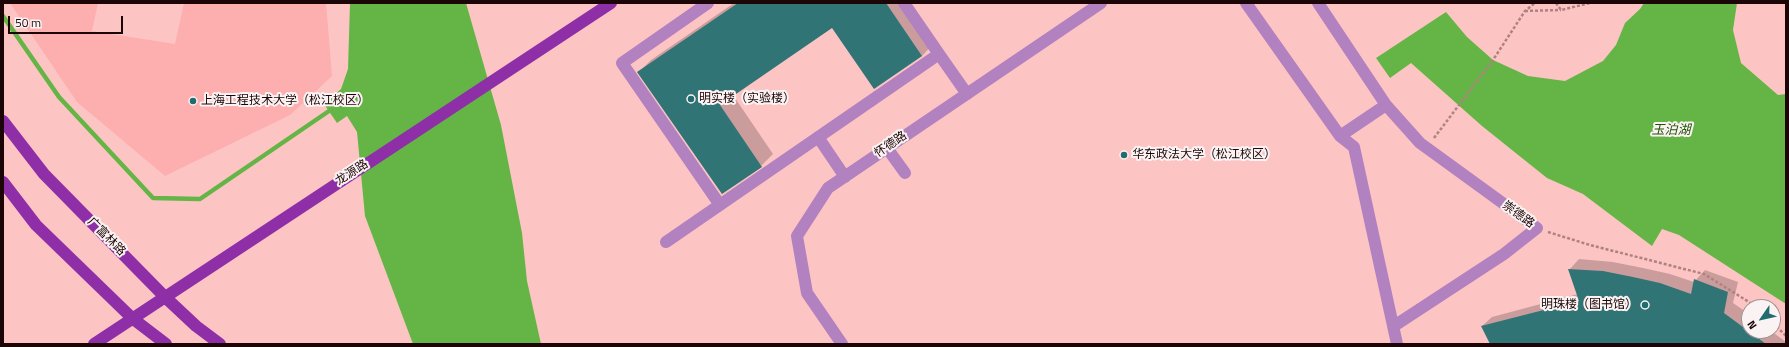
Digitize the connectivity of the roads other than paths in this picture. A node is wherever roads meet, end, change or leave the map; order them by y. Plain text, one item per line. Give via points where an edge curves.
1 (611, 3) edge
2 (708, 3) edge
3 (904, 3) edge
4 (1101, 3) edge
5 (1246, 3) edge
6 (1318, 3) edge
7 (939, 54) junction
8 (967, 94) junction
9 (1386, 105) junction
10 (3, 121) edge
11 (1340, 136) junction
12 (818, 137) junction
13 (887, 148) junction
14 (905, 173) dead end
15 (845, 177) junction
16 (3, 182) edge
17 (720, 205) junction
18 (666, 242) dead end
19 (165, 297) junction
20 (132, 318) junction
21 (1394, 326) junction
22 (94, 344) edge
23 (166, 344) edge
24 (220, 344) edge
25 (842, 344) edge
26 (1397, 344) edge

1 - 19 main road, 龙源路
2 - 17 street via 622,63
3 - 7 street
4 - 8 street, 怀德路
5 - 11 street
6 - 9 street, 崇德路
7 - 8 street
7 - 12 street
8 - 13 street, 怀德路
9 - 11 street
9 - 21 street, 崇德路 via 1426,148 1538,228 1504,254
10 - 19 main road, 广富林路 via 44,174
11 - 21 street via 1354,147
12 - 15 street
12 - 17 street
13 - 14 street
13 - 15 street, 怀德路
15 - 25 street, 怀德路 via 828,188 797,236 807,293
16 - 20 main road via 36,225
17 - 18 street
19 - 20 main road, 龙源路
19 - 24 main road, 广富林路
20 - 22 main road, 龙源路
20 - 23 main road
21 - 26 street

